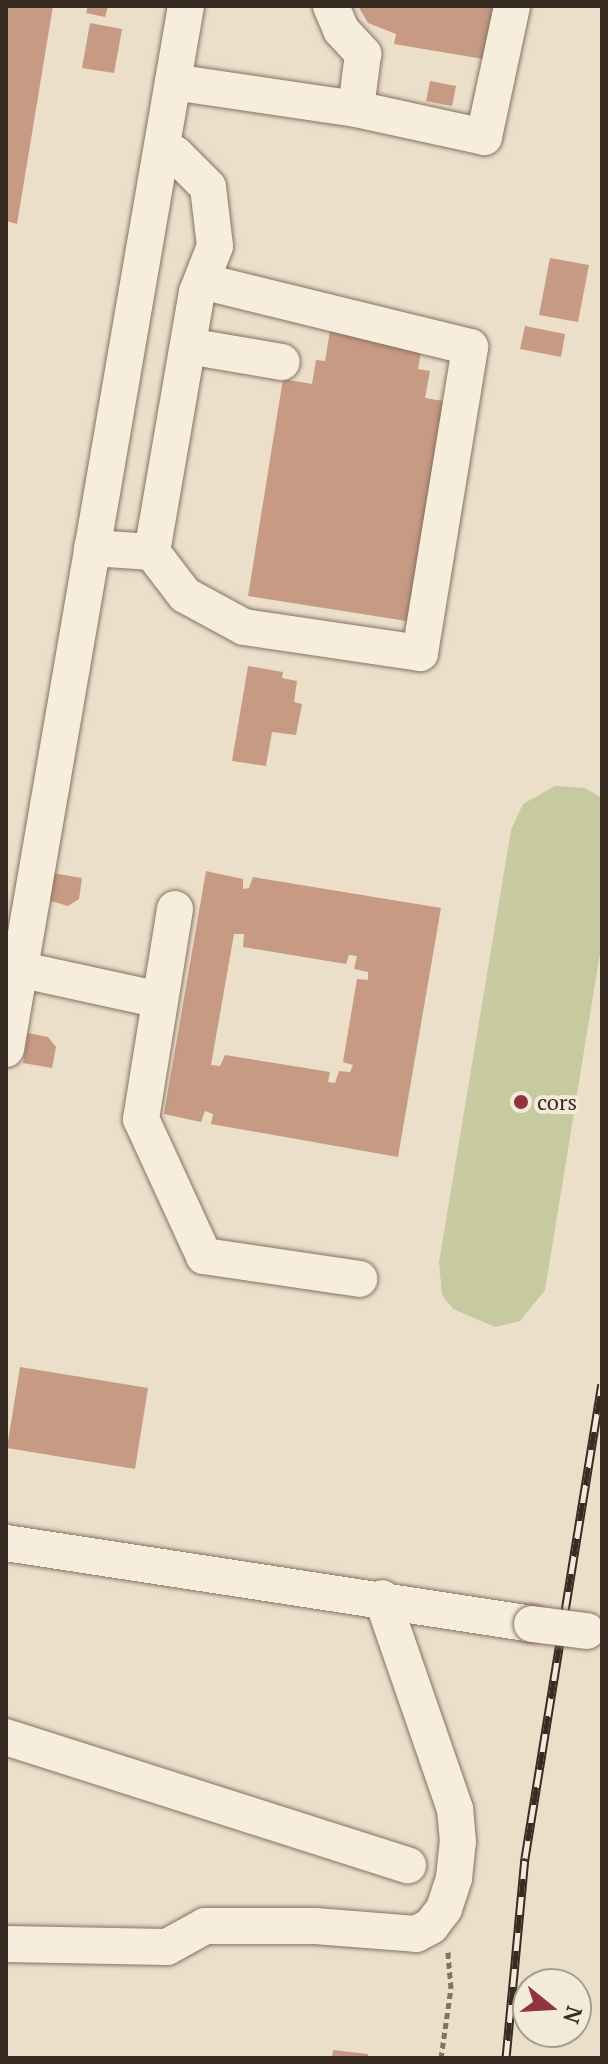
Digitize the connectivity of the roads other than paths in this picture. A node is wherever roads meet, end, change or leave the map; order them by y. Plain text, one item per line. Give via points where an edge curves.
1 (186, 6) edge
2 (331, 6) edge
3 (512, 6) edge
4 (173, 82) junction
5 (356, 109) junction
6 (161, 151) junction
7 (202, 281) junction
8 (188, 346) junction
9 (282, 362) dead end
10 (92, 548) junction
11 (152, 552) junction
12 (175, 909) dead end
13 (18, 969) junction
14 (160, 1000) junction
15 (6, 1049) edge
16 (359, 1279) dead end
17 (6, 1543) edge
18 (382, 1598) junction
19 (595, 1632) edge
20 (6, 1737) edge
21 (408, 1865) dead end
22 (6, 1944) edge

1 - 4 lane
2 - 5 lane via 341,30 363,54
3 - 5 lane via 484,137
4 - 5 lane
4 - 6 lane
6 - 7 lane via 175,154 208,187 215,246
6 - 10 lane
7 - 8 lane
7 - 11 lane via 470,347 420,653 244,627 185,595
8 - 9 lane
8 - 11 lane
10 - 11 lane
10 - 13 lane
12 - 14 lane
13 - 14 lane
13 - 15 lane
14 - 16 lane via 141,1119 204,1256
17 - 18 lane
18 - 19 lane, bridge
18 - 22 lane via 455,1809 458,1842 444,1909 431,1926 416,1934 246,1924 205,1926 167,1947
20 - 21 lane

